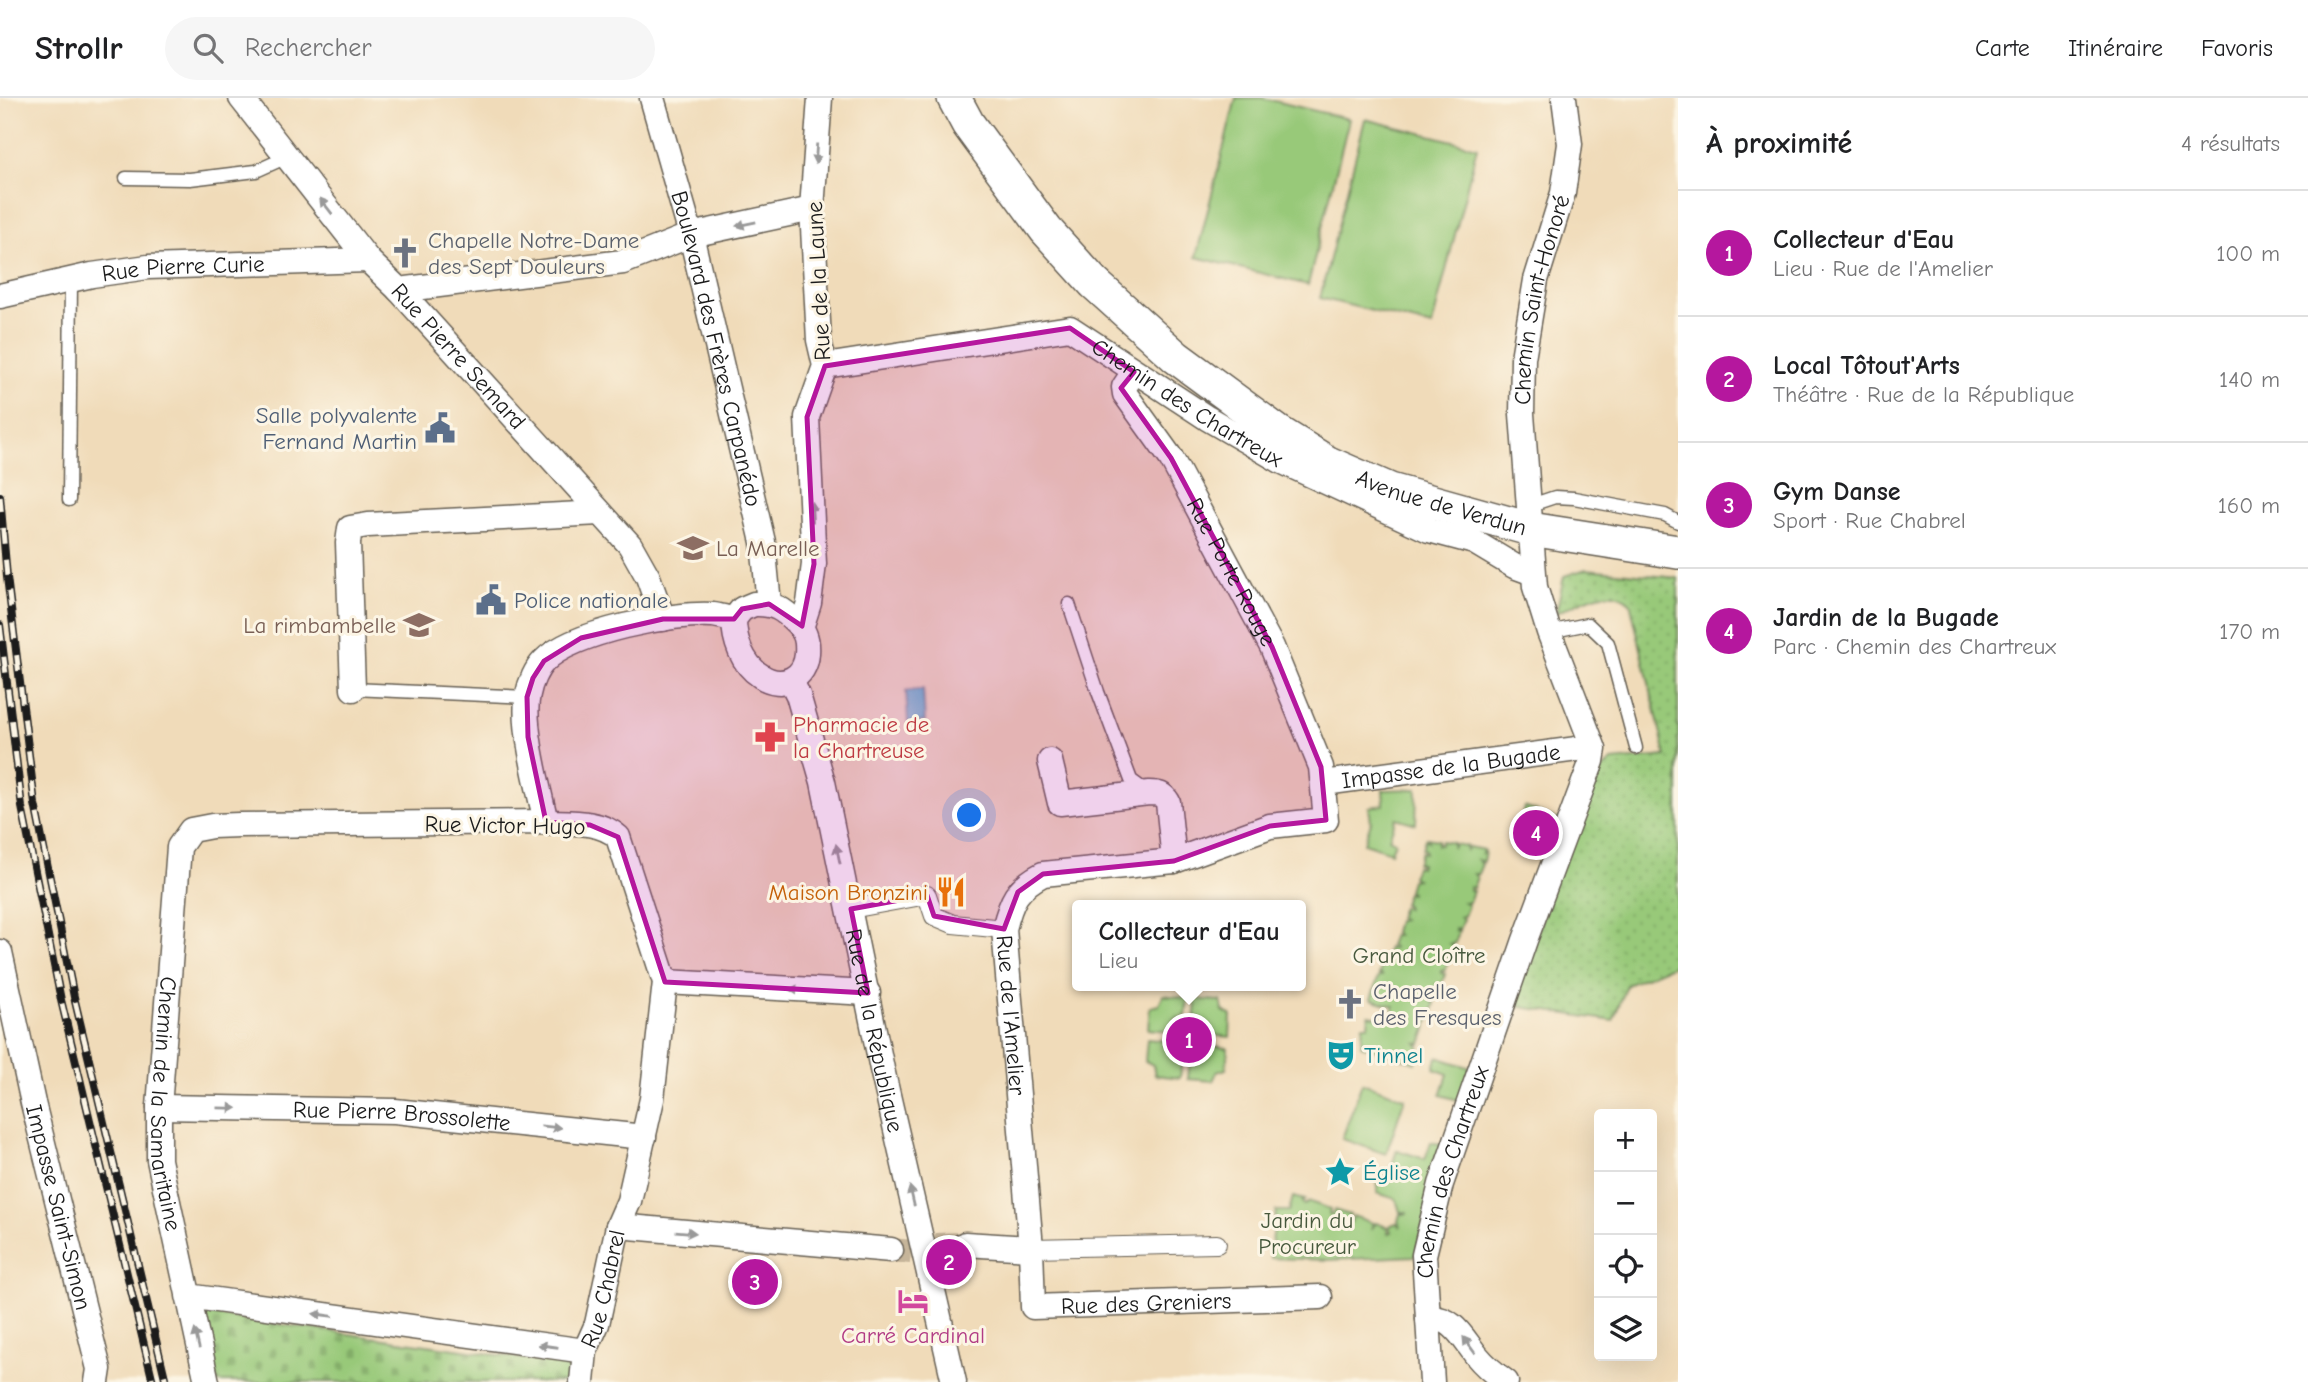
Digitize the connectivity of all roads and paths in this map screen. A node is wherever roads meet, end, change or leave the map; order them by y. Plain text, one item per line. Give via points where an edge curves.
1 (241, 98) edge
2 (652, 98) edge
3 (820, 98) edge
4 (954, 98) edge
5 (968, 98) edge
6 (1564, 98) edge
7 (287, 157) junction
8 (1001, 168) junction
9 (126, 178) dead end
10 (812, 209) junction
11 (691, 236) junction
12 (368, 260) junction
13 (71, 280) junction
14 (400, 290) junction
15 (0, 296) edge
16 (825, 366) junction
17 (1134, 372) junction
18 (69, 500) dead end
19 (600, 513) junction
20 (1529, 517) junction
21 (1678, 522) edge
22 (1678, 530) edge
23 (1678, 552) edge
24 (1532, 573) junction
25 (769, 604) junction
26 (1069, 604) dead end
27 (663, 619) junction
28 (734, 619) junction
29 (802, 628) junction
30 (1549, 632) junction
31 (792, 681) junction
32 (353, 689) joint
33 (527, 697) junction
34 (1636, 748) dead end
35 (1577, 749) dead end
36 (1050, 761) dead end
37 (1324, 783) junction
38 (1149, 793) junction
39 (546, 822) junction
40 (239, 825) joint
41 (1174, 861) junction
42 (851, 909) junction
43 (1004, 929) junction
44 (0, 952) edge
45 (665, 982) junction
46 (867, 993) junction
47 (159, 1107) junction
48 (644, 1137) junction
49 (618, 1226) junction
50 (965, 1244) tunnel mouth
51 (1217, 1244) dead end
52 (1031, 1248) junction
53 (915, 1250) junction
54 (188, 1296) junction
55 (1320, 1297) dead end
56 (1427, 1319) junction
57 (585, 1351) junction
58 (97, 1382) edge
59 (207, 1382) edge
60 (582, 1382) edge
61 (954, 1382) edge
62 (1432, 1382) edge
63 (1506, 1382) edge

1 - 7 street, Rue Pierre Semard
2 - 11 street, Boulevard des Frères Carpanédo
3 -> 10 street, Rue de la Laune
4 - 8 main road, Avenue de Verdun
5 - 8 main road, Avenue de Verdun
6 - 20 street, Chemin Saint-Honoré via 1570,144 1563,193 1536,280 1523,358
7 - 9 lane via 256,171 190,179
12 -> 7 street, Rue Pierre Semard
8 - 20 main road, Avenue de Verdun via 1045,230 1094,283 1176,356 1278,432 1328,463 1390,490
10 -> 11 street
10 - 16 street, Rue de la Laune via 819,340
11 - 14 street via 624,262
11 - 25 street, Boulevard des Frères Carpanédo via 763,542
12 - 13 street, Rue Pierre Curie via 148,267
12 - 14 street, Rue Pierre Semard
13 - 15 street, Rue Pierre Curie
13 - 18 lane
14 - 19 street, Rue Pierre Semard
16 - 17 street, Chemin des Chartreux via 1070,328
29 -> 16 street, Rue de la Laune via 814,564 807,417
17 - 24 street, Chemin des Chartreux via 1281,461 1429,530 1474,542
17 - 37 street, Rue Porte Rouge via 1124,387 1125,394 1171,458 1272,647
19 - 27 street, Rue Pierre Semard via 639,560
19 - 32 street via 350,528
20 - 21 lane via 1555,497 1665,515
20 - 22 main road, Avenue de Verdun via 1573,515
20 - 23 main road, Avenue de Verdun
20 - 24 street, Chemin des Chartreux
24 - 30 street, Chemin des Chartreux
25 - 28 street via 754,604
25 - 29 street via 780,607
26 - 38 lane via 1131,780
27 - 28 street via 711,615
27 - 33 street via 581,638 559,650 544,661
28 - 31 street via 738,646 748,665 774,682
29 - 31 street via 807,659
30 - 34 lane via 1588,624 1608,643
30 - 56 street, Chemin des Chartreux via 1594,750 1441,1184 1424,1255
42 -> 31 street, Rue de la République via 822,782
32 - 33 lane
33 - 39 street via 528,737
35 - 37 street, Impasse de la Bugade
36 - 38 street via 1060,803
37 - 41 street, Rue de l'Amelier via 1326,820 1270,826
38 - 41 street via 1158,793 1168,802
39 - 40 street, Rue Victor Hugo
39 - 45 street, Rue Victor Hugo via 590,825 611,830 618,837
40 - 47 street, Chemin de la Samaritaine via 191,830 179,848
41 - 43 street, Rue de l'Amelier via 1043,874 1018,892
42 - 43 street via 927,895 934,916 953,924
42 - 46 street, Rue de la République
43 - 52 street, Rue de l'Amelier
44 - 58 street, Impasse Saint-Simon via 99,1369
46 -> 45 street
45 - 48 street, Rue Victor Hugo
53 -> 46 street, Rue de la République
47 -> 48 street, Rue Pierre Brossolette via 395,1111
47 - 54 street, Chemin de la Samaritaine via 159,1160
48 - 49 street, Rue Victor Hugo via 629,1201
49 -> 53 street, Rue Chabrel
49 - 57 street, Rue Chabrel via 597,1324
50 - 52 street
51 - 52 street
52 - 55 street, Rue des Greniers via 1033,1307
53 - 61 street, Rue de la République
57 -> 54 street, Rue Chabrel
59 -> 54 street, Chemin de la Samaritaine
56 - 62 street, Chemin des Chartreux
63 -> 56 street via 1477,1357 1454,1325 1437,1317
57 - 60 street

